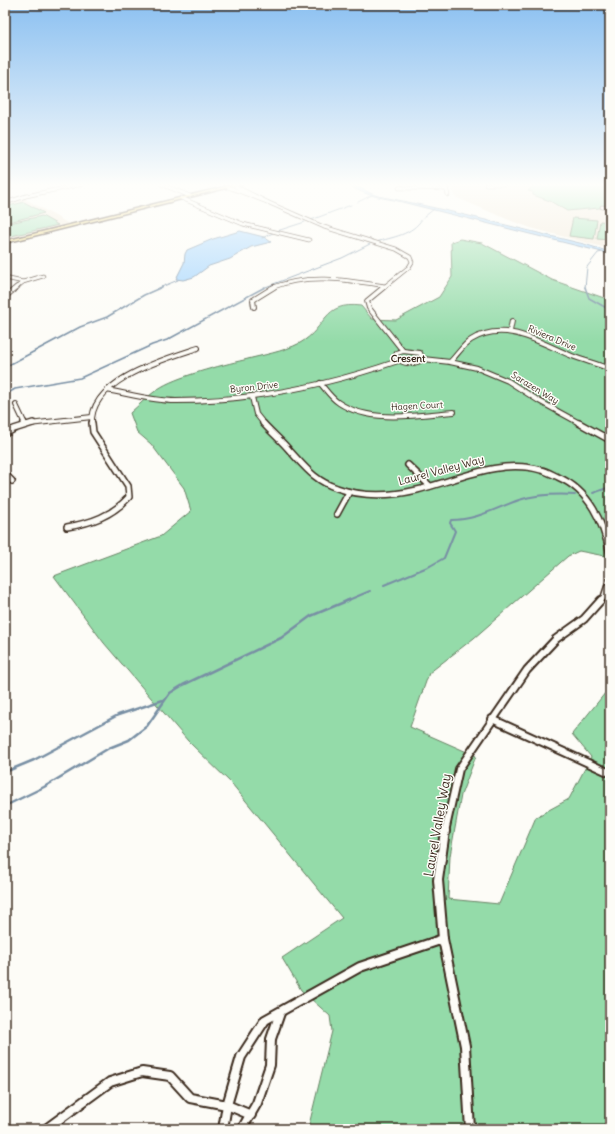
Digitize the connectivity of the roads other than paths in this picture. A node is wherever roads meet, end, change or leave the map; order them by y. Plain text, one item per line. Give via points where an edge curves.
1 (25, 237) edge
2 (296, 237) edge
3 (355, 237) edge
4 (309, 240) dead end
5 (5, 242) edge
6 (43, 276) dead end
7 (5, 278) edge
8 (23, 282) junction
9 (384, 286) junction
10 (5, 298) edge
11 (254, 307) dead end
12 (512, 321) dead end
13 (510, 331) junction
14 (198, 348) dead end
15 (403, 351) junction
16 (423, 359) junction
17 (398, 361) junction
18 (450, 362) junction
19 (610, 369) edge
20 (320, 383) junction
21 (107, 390) junction
22 (252, 396) junction
23 (16, 406) dead end
24 (454, 412) dead end
25 (92, 417) junction
26 (25, 425) junction
27 (5, 434) edge
28 (610, 440) edge
29 (408, 466) dead end
30 (5, 474) edge
31 (12, 481) dead end
32 (430, 486) junction
33 (349, 492) junction
34 (337, 514) dead end
35 (67, 527) dead end
36 (610, 554) edge
37 (610, 579) edge
38 (492, 719) junction
39 (610, 773) edge
40 (443, 939) junction
41 (280, 1013) junction
42 (227, 1106) junction
43 (251, 1115) junction
44 (46, 1129) edge
45 (223, 1129) edge
46 (242, 1129) edge
47 (470, 1129) edge

1 - 5 main road
2 - 4 street
3 - 9 street via 405,253 410,257 412,262 409,267
6 - 8 street via 37,280
7 - 8 street
8 - 10 street
9 - 11 street via 332,279 296,281 274,286 253,300
9 - 15 street via 367,304
12 - 13 street
13 - 18 street, Riviera Drive via 485,334 470,340
13 - 19 street, Riviera Drive via 533,337 572,356
14 - 21 street via 140,369
15 - 16 street via 420,353
15 - 17 street via 396,355
16 - 17 street, Byron Drive via 410,364
16 - 18 street, Sarazen Way
17 - 20 street, Byron Drive
18 - 28 street, Sarazen Way via 477,368 508,380 539,401
20 - 22 street, Byron Drive via 295,390
20 - 24 street, Hagen Court via 340,404 366,414 394,416
21 - 22 street, Byron Drive via 175,401
21 - 25 street via 93,408
22 - 33 street, Laurel Valley Way via 256,414 310,475 330,486
23 - 26 street
25 - 26 street
25 - 35 street via 92,429 128,486 129,497 122,506 109,515 85,524
26 - 27 street
29 - 32 street
30 - 31 street
32 - 33 street, Laurel Valley Way via 383,495
32 - 36 street, Laurel Valley Way via 496,467 528,467 557,475 589,499 599,516
33 - 34 street
37 - 38 street, Laurel Valley Way via 604,597 584,619 549,646 527,670
38 - 39 street
38 - 40 street, Laurel Valley Way via 459,769 446,826 438,880
40 - 41 street via 360,967
40 - 47 street, Laurel Valley Way via 465,1046
41 - 42 street via 265,1020 240,1057
41 - 43 street via 271,1039 270,1065 258,1103
42 - 43 street
42 - 44 street via 190,1098 170,1076 142,1072 110,1082
42 - 45 street
43 - 46 street

